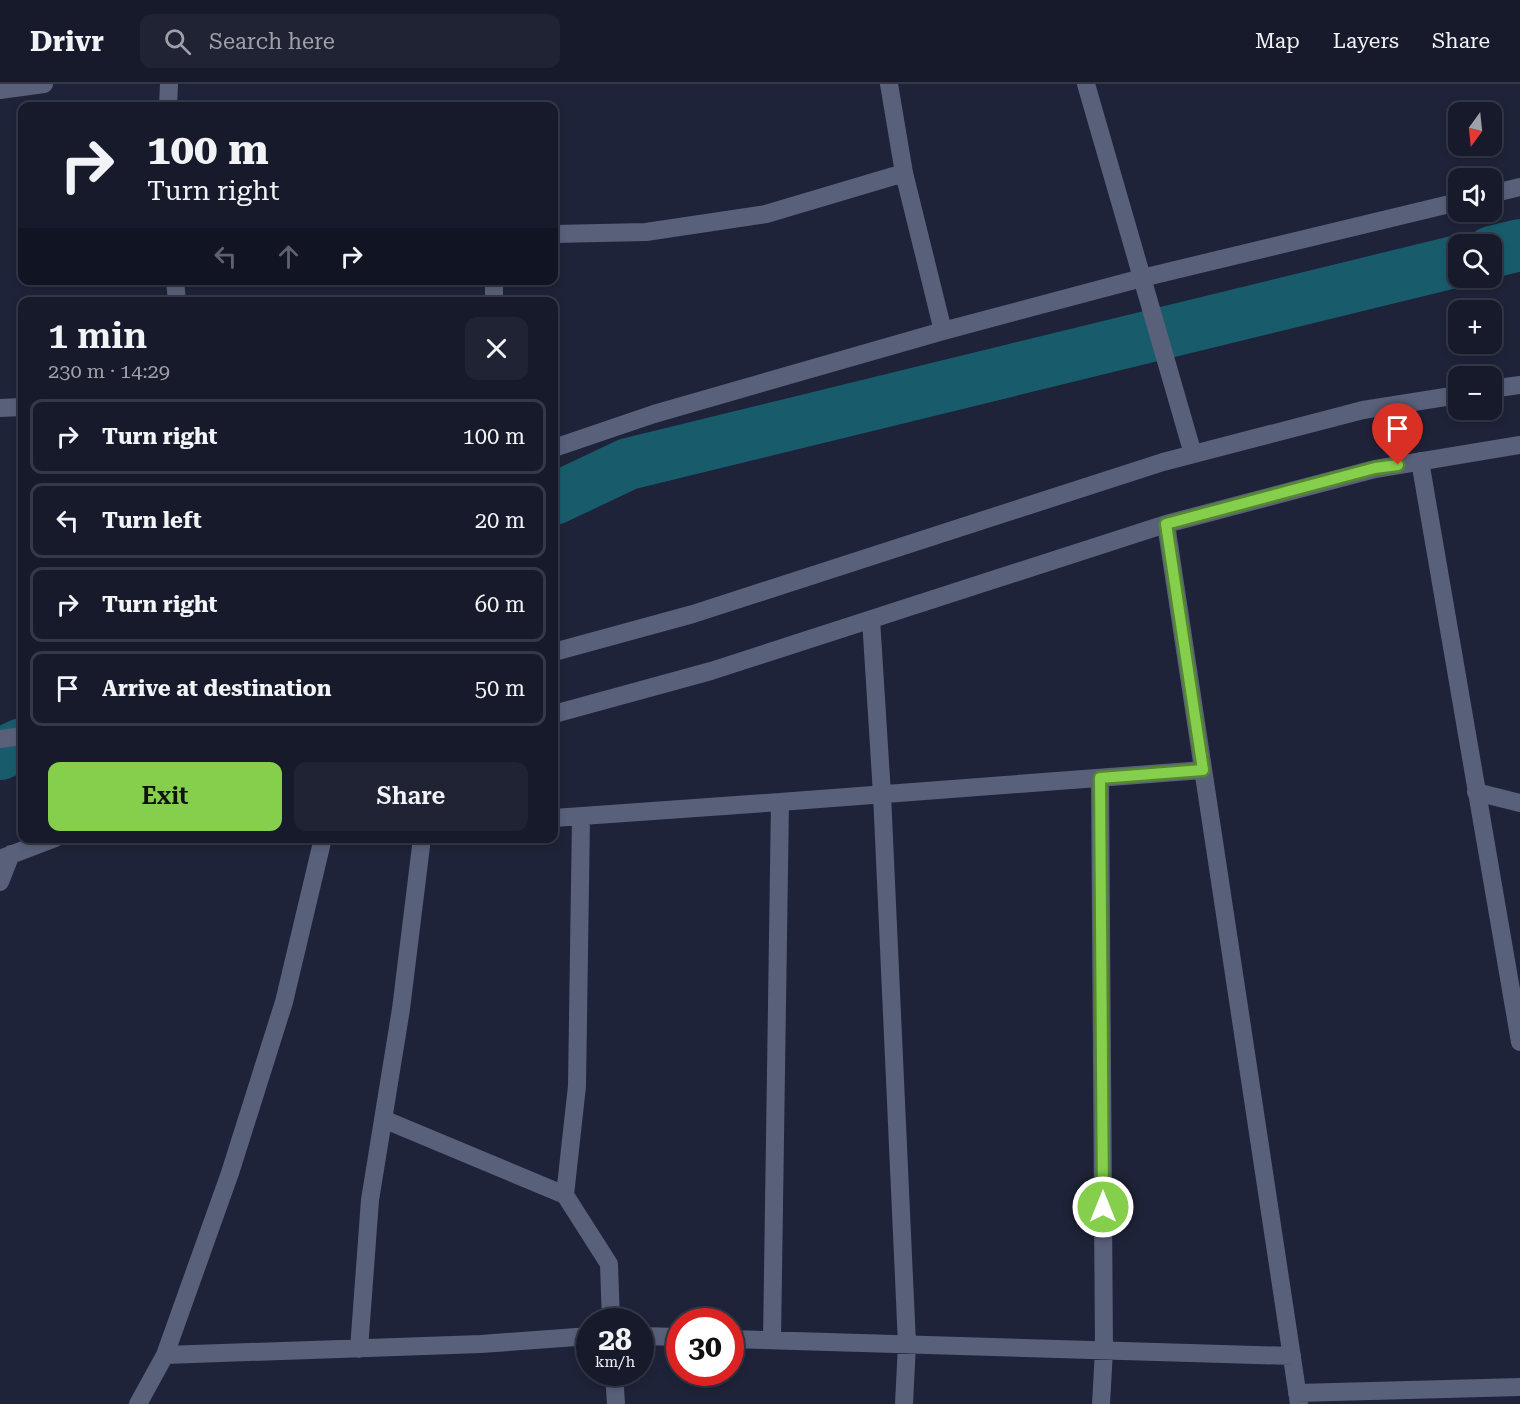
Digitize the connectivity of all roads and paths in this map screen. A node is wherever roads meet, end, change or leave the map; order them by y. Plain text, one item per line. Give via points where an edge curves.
1 (44, 84) edge
2 (169, 84) edge
3 (889, 84) edge
4 (1086, 84) edge
5 (0, 90) edge
6 (168, 102) edge
7 (904, 173) junction
8 (1520, 187) edge
9 (1502, 191) edge
10 (1448, 204) edge
11 (558, 234) edge
12 (1142, 278) junction
13 (944, 332) junction
14 (1520, 385) edge
15 (1502, 387) edge
16 (1448, 397) edge
17 (18, 407) edge
18 (0, 408) edge
19 (1520, 445) edge
20 (558, 447) edge
21 (1193, 454) junction
22 (1420, 461) junction
23 (1166, 524) junction
24 (871, 619) junction
25 (558, 651) edge
26 (558, 713) edge
27 (18, 737) edge
28 (0, 739) edge
29 (1203, 770) junction
30 (1100, 778) junction
31 (1476, 792) junction
32 (882, 794) junction
33 (780, 802) junction
34 (1520, 803) edge
35 (580, 817) junction
36 (558, 818) edge
37 (41, 843) edge
38 (322, 843) edge
39 (421, 843) edge
40 (6, 856) edge
41 (0, 882) edge
42 (1520, 1042) edge
43 (383, 1119) junction
44 (565, 1195) junction
45 (611, 1308) edge
46 (576, 1337) edge
47 (744, 1339) edge
48 (772, 1340) junction
49 (907, 1344) junction
50 (359, 1349) junction
51 (1104, 1350) junction
52 (165, 1355) junction
53 (1292, 1356) junction
54 (615, 1386) edge
55 (1520, 1387) edge
56 (1298, 1399) edge
57 (138, 1404) edge
58 (616, 1404) edge
59 (904, 1404) edge
60 (1101, 1404) edge

1 - 5 street
2 - 6 street
3 - 7 street
4 - 12 street
7 - 11 street via 766,214 646,232
7 - 13 street
8 - 9 street
10 - 12 street
12 - 13 street
12 - 21 street
13 - 20 street via 654,414
14 - 15 street
16 - 21 street via 1363,410
17 - 18 street
19 - 22 street
21 - 25 street via 693,614
22 - 23 street via 1375,468
22 - 31 street
23 - 24 street
23 - 29 street
24 - 26 street via 711,671
24 - 32 street
27 - 28 street
29 - 30 street
29 - 53 street
30 - 32 street
30 - 51 street
31 - 34 street
31 - 42 street
32 - 33 street
32 - 49 street
33 - 35 street
33 - 48 street
35 - 36 street
35 - 44 street via 577,1086
37 - 40 street
38 - 52 street via 284,1002 230,1173
39 - 43 street
40 - 41 street
43 - 44 street
43 - 50 street via 370,1200
44 - 45 street via 609,1264
46 - 50 street
47 - 48 street
48 - 49 street
49 - 51 street
49 - 59 street
50 - 52 street
51 - 53 street
51 - 60 street
52 - 57 street
53 - 56 street
54 - 58 street
55 - 56 street

